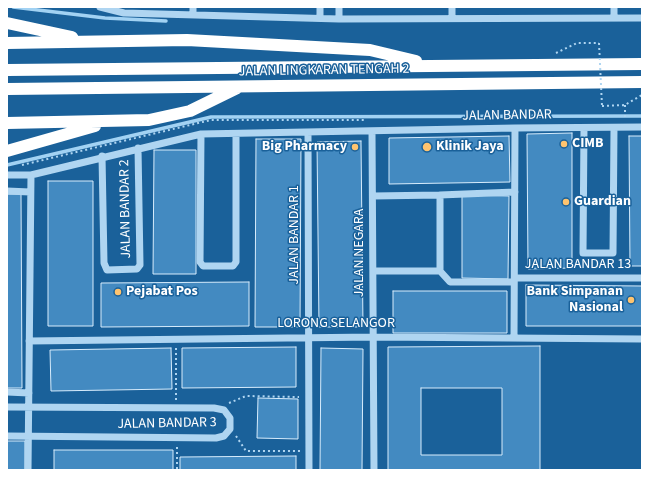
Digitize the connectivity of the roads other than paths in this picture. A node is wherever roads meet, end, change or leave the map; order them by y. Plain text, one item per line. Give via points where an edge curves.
1 (100, 7) edge
2 (193, 7) edge
3 (320, 7) edge
4 (339, 7) edge
5 (452, 7) edge
6 (614, 7) edge
7 (193, 15) junction
8 (320, 18) junction
9 (452, 18) junction
10 (614, 18) junction
11 (642, 18) edge
12 (339, 19) junction
13 (7, 23) edge
14 (91, 42) junction
15 (7, 43) edge
16 (642, 64) edge
17 (437, 66) junction
18 (7, 70) edge
19 (642, 82) edge
20 (240, 87) junction
21 (7, 89) edge
22 (112, 121) junction
23 (7, 122) edge
24 (642, 127) edge
25 (515, 128) junction
26 (584, 128) junction
27 (614, 128) junction
28 (308, 132) junction
29 (372, 132) junction
30 (201, 134) junction
31 (236, 134) junction
32 (138, 148) junction
33 (7, 151) edge
34 (102, 156) junction
35 (7, 174) edge
36 (30, 175) junction
37 (7, 191) edge
38 (30, 192) junction
39 (515, 192) junction
40 (440, 195) junction
41 (373, 196) junction
42 (440, 271) junction
43 (373, 272) junction
44 (642, 278) edge
45 (515, 280) junction
46 (308, 337) junction
47 (374, 337) junction
48 (514, 338) junction
49 (642, 339) edge
50 (29, 341) junction
51 (7, 392) edge
52 (29, 392) junction
53 (7, 406) edge
54 (29, 407) junction
55 (7, 436) edge
56 (29, 437) junction
57 (28, 470) edge
58 (309, 470) edge
59 (374, 470) edge

1 - 7 street via 124,13
2 - 7 street
3 - 8 street
4 - 12 street
5 - 9 street
6 - 10 street
7 - 8 street
8 - 12 street
9 - 10 street
9 - 12 street
10 - 11 street
13 - 14 highway
14 - 15 highway
14 - 17 highway via 187,40 370,50
16 - 17 highway, JALAN LINGKARAN TENGAH 2
17 - 18 highway, JALAN LINGKARAN TENGAH 2
19 - 20 highway, JALAN LINGKARAN TENGAH 2
20 - 21 highway, JALAN LINGKARAN TENGAH 2
20 - 22 highway via 190,111 149,120
22 - 23 highway
22 - 33 highway
24 - 27 street, JALAN BANDAR
25 - 26 street, JALAN BANDAR
25 - 29 street, JALAN BANDAR
25 - 39 street
26 - 27 street, JALAN BANDAR
26 - 27 street via 583,253 613,253
28 - 29 street, JALAN BANDAR
28 - 31 street, JALAN BANDAR
28 - 46 street, JALAN BANDAR 1
29 - 41 street, JALAN NEGARA
30 - 31 street, JALAN BANDAR
30 - 31 street via 200,262 203,266 233,266 236,262
30 - 32 street, JALAN BANDAR
32 - 34 street, JALAN BANDAR
32 - 34 street, JALAN BANDAR 2 via 140,265 137,269 107,270 104,264
34 - 36 street, JALAN BANDAR
35 - 36 street, JALAN BANDAR
36 - 38 street
37 - 38 street
38 - 50 street
39 - 40 street
39 - 45 street
40 - 41 street
40 - 42 street
41 - 43 street, JALAN NEGARA
42 - 43 street
42 - 45 street, JALAN BANDAR 13 via 450,282
43 - 47 street, JALAN NEGARA
44 - 45 street, JALAN BANDAR 13
45 - 48 street
46 - 47 street, LORONG SELANGOR
46 - 50 street, LORONG SELANGOR
46 - 58 street, JALAN BANDAR 1
47 - 48 street, LORONG SELANGOR
47 - 59 street, JALAN NEGARA
48 - 49 street, LORONG SELANGOR
50 - 52 street
51 - 52 street
52 - 54 street
53 - 54 street, JALAN BANDAR 3
54 - 56 street
54 - 56 street, JALAN BANDAR 3 via 214,408 224,410 230,418 230,429 224,436 216,438
55 - 56 street, JALAN BANDAR 3
56 - 57 street

